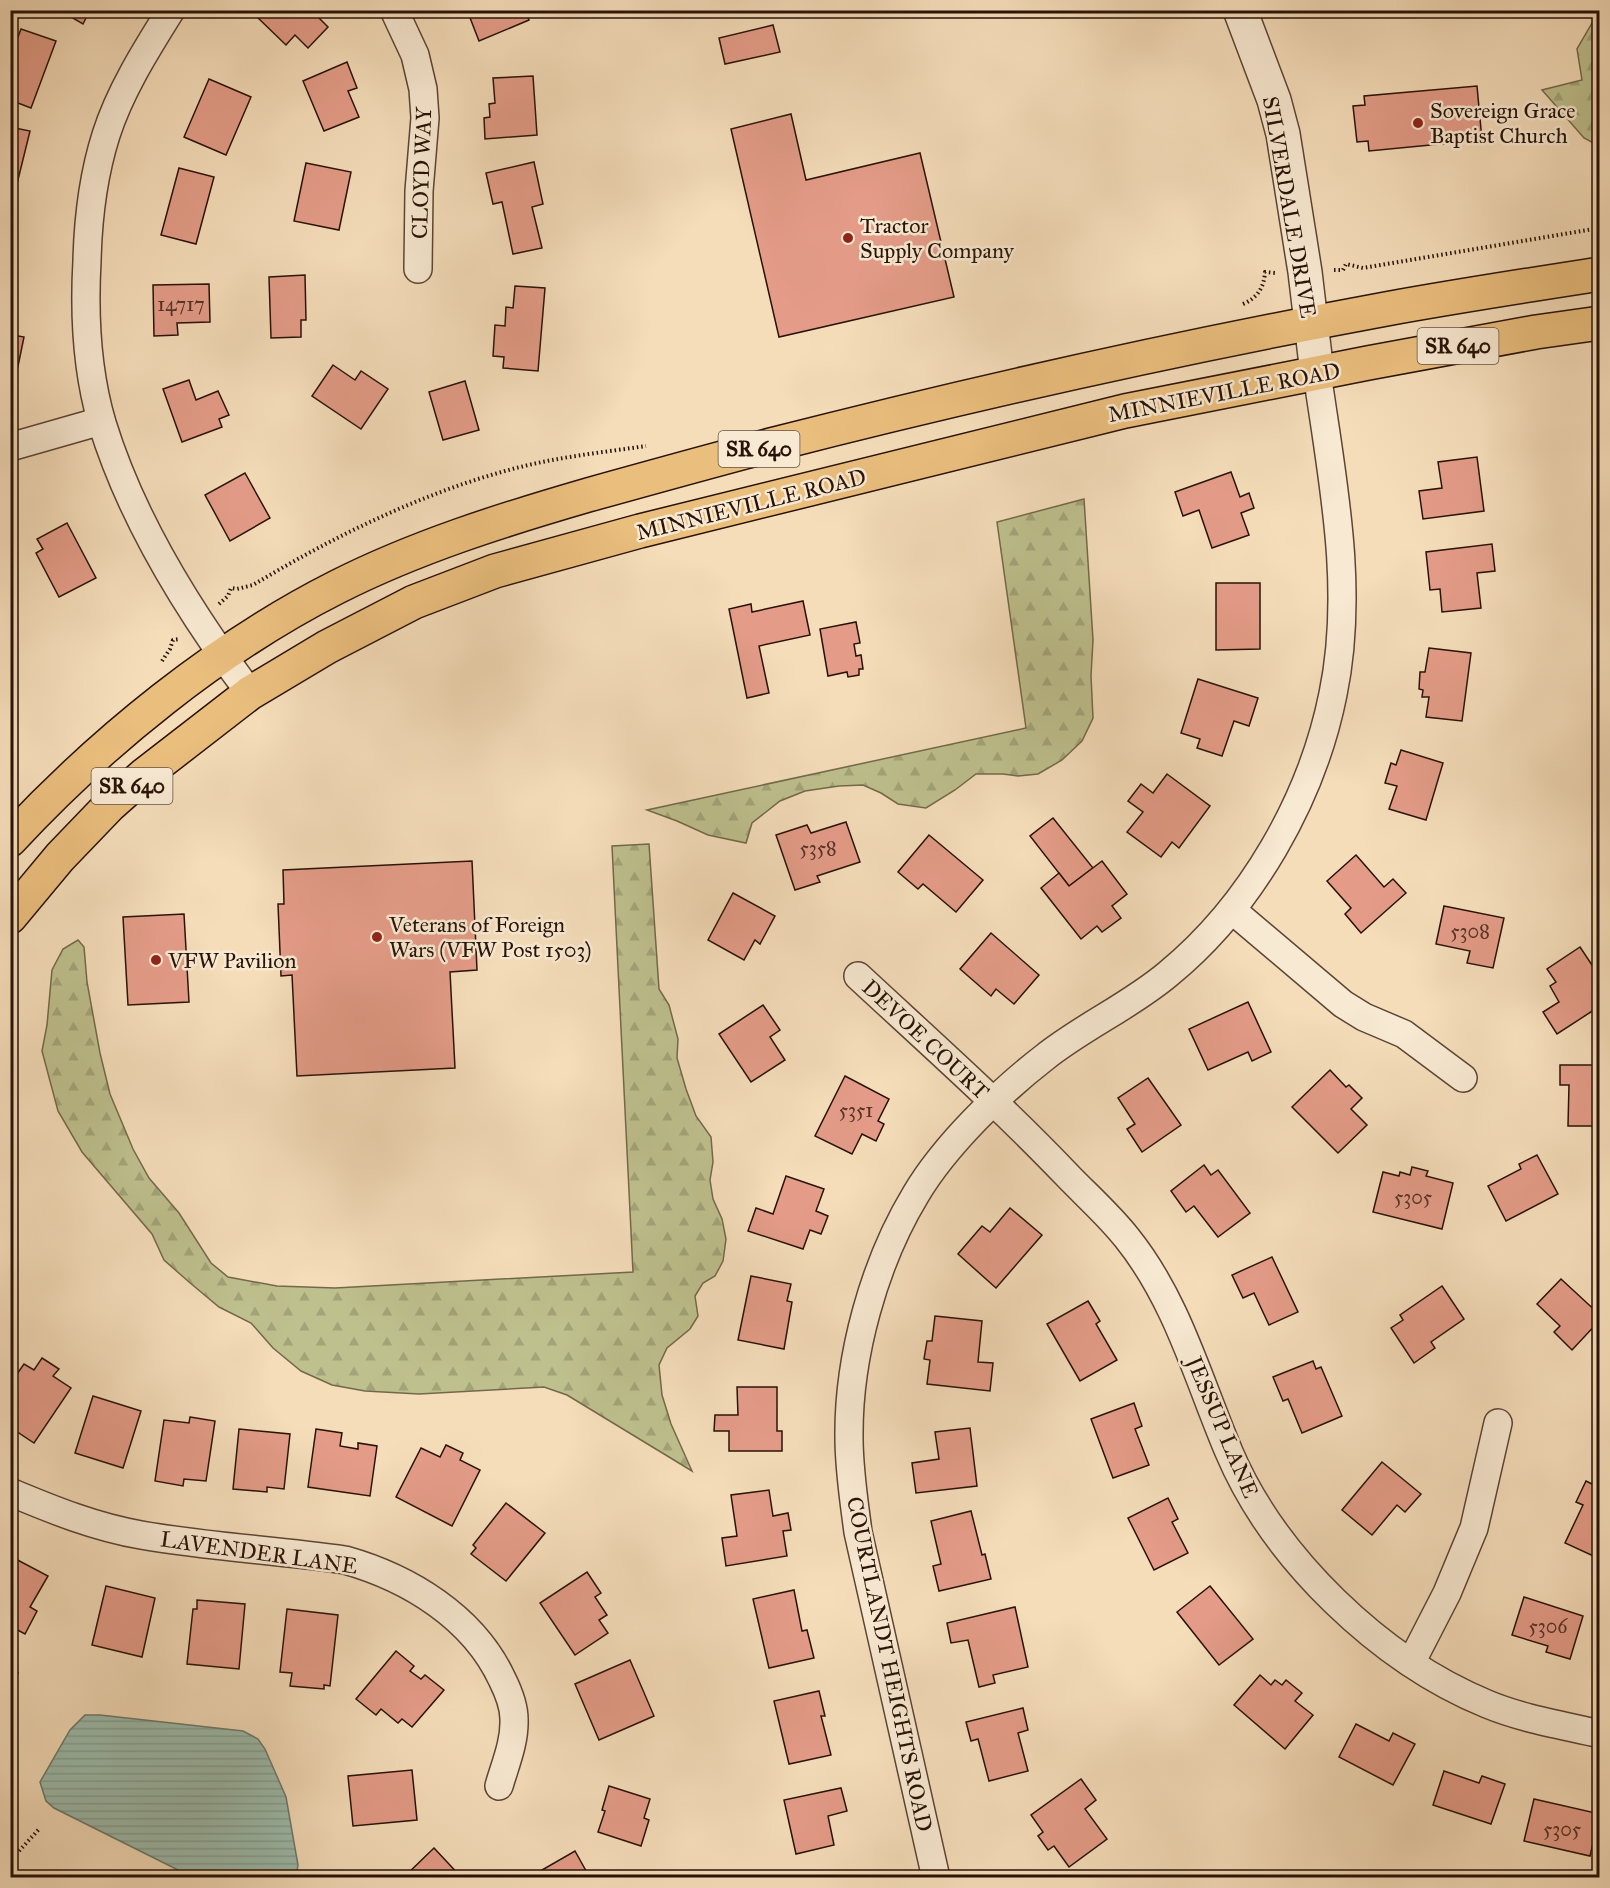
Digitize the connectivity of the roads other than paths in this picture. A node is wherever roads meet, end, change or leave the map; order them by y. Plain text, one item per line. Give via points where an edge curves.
1 (171, 10) edge
2 (394, 10) edge
3 (1240, 10) edge
4 (418, 269) dead end
5 (1599, 274) edge
6 (1599, 323) edge
7 (1311, 324) junction
8 (1317, 373) junction
9 (102, 422) junction
10 (10, 447) edge
11 (223, 656) junction
12 (250, 693) junction
13 (10, 840) edge
14 (1232, 910) junction
15 (10, 917) edge
16 (858, 976) dead end
17 (1463, 1078) dead end
18 (994, 1103) junction
19 (1498, 1423) dead end
20 (10, 1492) edge
21 (1411, 1663) junction
22 (1599, 1734) edge
23 (499, 1786) dead end
24 (936, 1878) edge

1 - 9 street via 124,92 106,135 94,187 85,292 89,355
2 - 4 street, CLOYD WAY via 415,54 423,89
3 - 7 street, SILVERDALE DRIVE via 1274,100 1282,134
5 - 7 main road, SR 640
6 - 8 main road, MINNIEVILLE ROAD / SR 640
7 - 8 street, SILVERDALE DRIVE
7 - 11 main road, SR 640 via 933,403 694,465 502,521 343,584
8 - 12 main road, MINNIEVILLE ROAD / SR 640 via 1125,411 640,531 495,571 414,602 327,646
8 - 14 street, COURTLANDT HEIGHTS ROAD via 1336,509 1342,642 1333,696 1294,809 1253,882
9 - 10 street
9 - 11 street via 122,479 152,541
11 - 12 street
11 - 13 main road, SR 640 via 120,734
12 - 15 main road, MINNIEVILLE ROAD / SR 640 via 109,806
14 - 17 street via 1343,1004 1404,1034
14 - 18 street, COURTLANDT HEIGHTS ROAD via 1167,975 1043,1058
16 - 18 street, DEVOE COURT
18 - 21 street, JESSUP LANE via 1128,1239 1159,1287 1187,1344 1243,1483 1279,1539 1341,1608
18 - 24 street, COURTLANDT HEIGHTS ROAD via 936,1165 900,1222 860,1337 852,1387 850,1457 858,1532
19 - 21 street via 1474,1528 1447,1593
20 - 23 street, LAVENDER LANE via 55,1511 139,1535 345,1560 417,1590 471,1632 506,1686 514,1719
21 - 22 street, JESSUP LANE via 1488,1704

